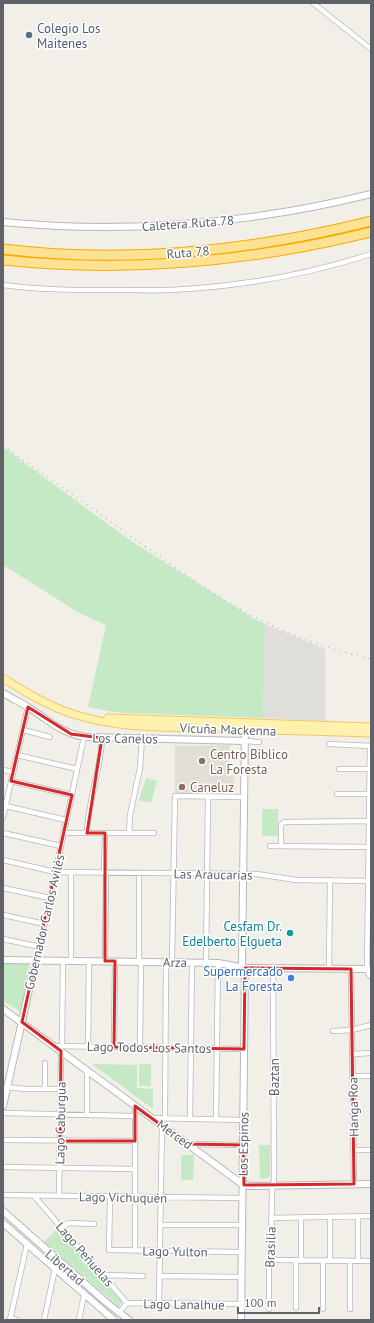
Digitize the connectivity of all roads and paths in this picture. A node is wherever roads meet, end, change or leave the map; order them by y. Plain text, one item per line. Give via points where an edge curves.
1 (313, 3) edge
2 (371, 49) edge
3 (371, 194) edge
4 (371, 221) edge
5 (3, 222) edge
6 (371, 232) edge
7 (3, 249) edge
8 (371, 254) edge
9 (3, 260) edge
10 (3, 285) edge
11 (3, 678) edge
12 (3, 693) edge
13 (28, 707) junction
14 (245, 726) junction
15 (371, 727) edge
16 (23, 730) junction
17 (371, 733) edge
18 (50, 737) dead end
19 (84, 737) junction
20 (102, 738) junction
21 (142, 738) junction
22 (245, 741) junction
23 (259, 742) dead end
24 (329, 744) dead end
25 (371, 746) edge
26 (17, 755) junction
27 (77, 769) junction
28 (339, 769) dead end
29 (370, 769) edge
30 (3, 770) edge
31 (13, 772) junction
32 (370, 780) edge
33 (11, 781) junction
34 (337, 794) dead end
35 (370, 794) junction
36 (72, 795) junction
37 (208, 797) junction
38 (244, 798) junction
39 (6, 806) junction
40 (3, 818) edge
41 (66, 820) junction
42 (369, 821) junction
43 (3, 832) edge
44 (64, 833) junction
45 (87, 833) junction
46 (105, 833) junction
47 (129, 833) junction
48 (154, 833) dead end
49 (61, 846) junction
50 (270, 846) dead end
51 (281, 846) junction
52 (370, 847) edge
53 (3, 860) edge
54 (56, 872) junction
55 (71, 872) junction
56 (105, 872) junction
57 (140, 873) junction
58 (173, 873) junction
59 (207, 874) junction
60 (243, 874) junction
61 (330, 880) junction
62 (370, 881) edge
63 (3, 888) edge
64 (50, 898) junction
65 (3, 915) edge
66 (45, 924) junction
67 (3, 939) edge
68 (40, 947) junction
69 (3, 960) edge
70 (37, 960) junction
71 (63, 961) junction
72 (71, 961) junction
73 (89, 961) junction
74 (105, 961) junction
75 (115, 961) junction
76 (140, 962) junction
77 (169, 962) junction
78 (192, 962) junction
79 (206, 962) junction
80 (218, 963) junction
81 (243, 967) junction
82 (273, 968) junction
83 (329, 968) junction
84 (352, 969) junction
85 (369, 969) edge
86 (371, 977) edge
87 (3, 1009) edge
88 (22, 1022) junction
89 (371, 1025) edge
90 (352, 1030) junction
91 (334, 1031) dead end
92 (88, 1046) junction
93 (114, 1047) junction
94 (140, 1047) junction
95 (62, 1048) junction
96 (165, 1048) junction
97 (191, 1048) junction
98 (217, 1048) junction
99 (244, 1049) junction
100 (371, 1053) edge
101 (352, 1054) junction
102 (45, 1063) dead end
103 (87, 1070) junction
104 (353, 1076) junction
105 (371, 1076) edge
106 (7, 1087) junction
107 (45, 1089) junction
108 (61, 1089) junction
109 (3, 1106) edge
110 (135, 1106) junction
111 (3, 1114) edge
112 (60, 1115) junction
113 (87, 1115) junction
114 (135, 1116) junction
115 (152, 1118) junction
116 (165, 1118) junction
117 (190, 1119) junction
118 (216, 1119) junction
119 (243, 1120) junction
120 (162, 1125) junction
121 (3, 1140) edge
122 (60, 1141) junction
123 (135, 1142) junction
124 (187, 1144) junction
125 (243, 1145) junction
126 (354, 1150) junction
127 (371, 1150) edge
128 (3, 1167) edge
129 (60, 1168) junction
130 (135, 1169) junction
131 (242, 1184) junction
132 (354, 1184) junction
133 (371, 1184) edge
134 (273, 1186) junction
135 (3, 1195) edge
136 (34, 1196) junction
137 (60, 1196) junction
138 (110, 1197) junction
139 (135, 1197) junction
140 (161, 1197) junction
141 (242, 1198) junction
142 (3, 1211) edge
143 (358, 1216) junction
144 (371, 1216) edge
145 (330, 1217) junction
146 (271, 1218) junction
147 (301, 1218) junction
148 (3, 1223) edge
149 (94, 1224) dead end
150 (160, 1225) junction
151 (242, 1225) junction
152 (62, 1227) junction
153 (27, 1244) junction
154 (135, 1250) junction
155 (160, 1251) junction
156 (242, 1252) junction
157 (272, 1258) junction
158 (299, 1261) junction
159 (323, 1261) junction
160 (330, 1261) junction
161 (350, 1261) junction
162 (358, 1261) junction
163 (371, 1262) edge
164 (54, 1269) junction
165 (103, 1275) junction
166 (144, 1276) dead end
167 (159, 1276) junction
168 (241, 1277) junction
169 (84, 1295) junction
170 (127, 1303) junction
171 (159, 1303) junction
172 (241, 1304) junction
173 (296, 1308) dead end
174 (269, 1309) dead end
175 (323, 1309) dead end
176 (350, 1310) dead end
177 (119, 1313) junction
178 (10, 1319) edge
179 (17, 1320) edge
180 (44, 1320) edge
181 (78, 1320) edge
182 (112, 1320) edge
183 (129, 1320) edge
184 (240, 1320) edge

1 - 2 street
3 - 5 street, Caletera Ruta 78 via 281,213 192,224 104,228
4 - 7 highway, Ruta 78 via 271,242 191,252 106,255
6 - 9 highway, Ruta 78 via 284,251 191,263 96,266
8 - 10 street via 288,275 198,288 68,290
11 - 14 main road, Vicuña Mackenna via 45,703 86,718 139,726
12 - 13 street, Los Canelos
13 - 16 street
13 - 19 street, Los Canelos via 65,732
14 - 15 main road, Vicuña Mackenna
14 - 17 main road, Vicuña Mackenna
14 - 22 street, Los Espinos
16 - 18 street
16 - 26 street
19 - 20 street, Los Canelos
19 - 27 street, Gobernador Carlos Avilés
20 - 21 street, Los Canelos
20 - 45 street
21 - 22 street, Los Canelos
21 - 47 street via 140,768 130,815
22 - 23 street, Los Canelos
22 - 38 street, Los Espinos
24 - 25 street
25 - 29 street
26 - 27 street
26 - 31 street
27 - 36 street, Gobernador Carlos Avilés
28 - 29 street
29 - 32 street
30 - 31 street
31 - 33 street
32 - 35 street
33 - 36 street
33 - 39 street
34 - 35 street
35 - 42 street
36 - 41 street, Gobernador Carlos Avilés
37 - 38 street
37 - 58 street via 174,796
37 - 59 street
38 - 60 street, Los Espinos
39 - 40 street
39 - 41 street
41 - 44 street, Gobernador Carlos Avilés
42 - 51 street via 284,822 281,825
42 - 52 street
43 - 49 street
44 - 45 street
44 - 49 street, Gobernador Carlos Avilés
45 - 46 street
46 - 47 street
46 - 56 street
47 - 48 street
49 - 54 street, Gobernador Carlos Avilés
50 - 51 street
51 - 52 street
52 - 62 street
53 - 54 street, Las Araucarias
54 - 55 street, Las Araucarias
54 - 64 street, Gobernador Carlos Avilés
55 - 56 street, Las Araucarias
55 - 72 street
56 - 57 street, Las Araucarias
56 - 74 street
57 - 58 street, Las Araucarias
57 - 76 street
58 - 59 street, Las Araucarias
58 - 77 street
59 - 60 street, Las Araucarias
59 - 79 street
60 - 61 street, Las Araucarias via 296,880
60 - 81 street, Los Espinos
61 - 62 street, Las Araucarias
61 - 83 street
62 - 85 street
63 - 64 street
64 - 66 street, Gobernador Carlos Avilés
65 - 66 street
66 - 68 street, Gobernador Carlos Avilés
67 - 68 street
68 - 70 street, Gobernador Carlos Avilés
69 - 70 street, Arza
70 - 71 street, Arza
70 - 88 street, Gobernador Carlos Avilés
71 - 72 street, Arza
71 - 95 street, Lago Caburgua
72 - 73 street, Arza
73 - 74 street, Arza
73 - 92 street
74 - 75 street, Arza
75 - 76 street, Arza
75 - 93 street
76 - 77 street, Arza
76 - 94 street
77 - 78 street, Arza
77 - 96 street
78 - 79 street, Arza
78 - 97 street
79 - 80 street, Arza
80 - 81 street, Arza
80 - 98 street
81 - 82 street, Arza
81 - 99 street, Los Espinos
82 - 83 street, Arza
82 - 134 street, Baztan
83 - 84 street, Arza
84 - 85 street, Arza
84 - 90 street, Hanga Roa
85 - 86 street
87 - 88 street, Merced
88 - 95 street, Merced via 54,1046
88 - 106 street, Gobernador Carlos Avilés
89 - 90 street
90 - 91 street
90 - 101 street, Hanga Roa
92 - 93 street, Lago Todos Los Santos
92 - 95 street, Lago Todos Los Santos
93 - 94 street, Lago Todos Los Santos
94 - 96 street, Lago Todos Los Santos
95 - 103 street, Merced
95 - 108 street, Lago Caburgua
96 - 97 street, Lago Todos Los Santos
96 - 116 street
97 - 98 street, Lago Todos Los Santos
97 - 117 street
98 - 99 street, Lago Todos Los Santos
98 - 118 street
99 - 119 street, Los Espinos
100 - 101 street
101 - 104 street, Hanga Roa
102 - 107 street
103 - 110 street, Merced
103 - 113 street
104 - 105 street
104 - 126 street, Hanga Roa
106 - 107 street
106 - 109 street, Gobernador Carlos Avilés
107 - 108 street
108 - 112 street, Lago Caburgua
110 - 114 street
110 - 115 street, Merced
111 - 112 street
112 - 113 street
112 - 122 street, Lago Caburgua
113 - 114 street
114 - 123 street
115 - 116 street
115 - 120 street, Merced
116 - 117 street
117 - 118 street
118 - 119 street
119 - 125 street, Los Espinos
120 - 124 street, Merced
120 - 140 street
121 - 122 street
122 - 123 street
122 - 129 street, Lago Caburgua
123 - 130 street
124 - 125 street
124 - 131 street, Merced
125 - 131 street, Los Espinos
126 - 127 street
126 - 132 street, Hanga Roa
128 - 129 street
129 - 130 street
129 - 137 street, Lago Caburgua
130 - 139 street
131 - 134 street
131 - 141 street, Los Espinos
132 - 133 street
132 - 134 street
134 - 146 street, Brasilia
135 - 136 street, Lago Vichuquén
136 - 137 street, Lago Vichuquén
136 - 152 street, Lago Peñuelas
137 - 138 street, Lago Vichuquén
138 - 139 street, Lago Vichuquén
138 - 154 street, Lago Yulton via 109,1250
139 - 140 street, Lago Vichuquén
139 - 154 street
140 - 141 street, Lago Vichuquén
140 - 150 street
141 - 151 street, Los Espinos
142 - 177 street, Libertad
143 - 144 street
143 - 145 street
143 - 162 street
145 - 147 street
145 - 160 street
146 - 147 street
146 - 157 street, Brasilia
147 - 158 street
148 - 153 street, Libertad
149 - 152 street via 69,1223
150 - 151 street
150 - 155 street
151 - 156 street, Los Espinos
152 - 165 street, Lago Peñuelas
153 - 164 street, Libertad
153 - 178 street
154 - 155 street, Lago Yulton
155 - 156 street, Lago Yulton
155 - 167 street
156 - 168 street, Los Espinos
157 - 158 street
157 - 174 street, Brasilia via 269,1266
158 - 159 street
158 - 173 street
159 - 160 street
159 - 175 street
160 - 161 street
161 - 162 street
161 - 176 street
162 - 163 street
164 - 169 street, Libertad
164 - 180 street
165 - 166 street
165 - 170 street, Lago Peñuelas
167 - 168 street
167 - 171 street
168 - 172 street, Los Espinos
169 - 181 street
169 - 182 street, Libertad
170 - 171 street, Lago Lanalhue
170 - 177 street
171 - 172 street, Lago Lanalhue
172 - 184 street, Los Espinos
177 - 183 street, Libertad
178 - 179 street

